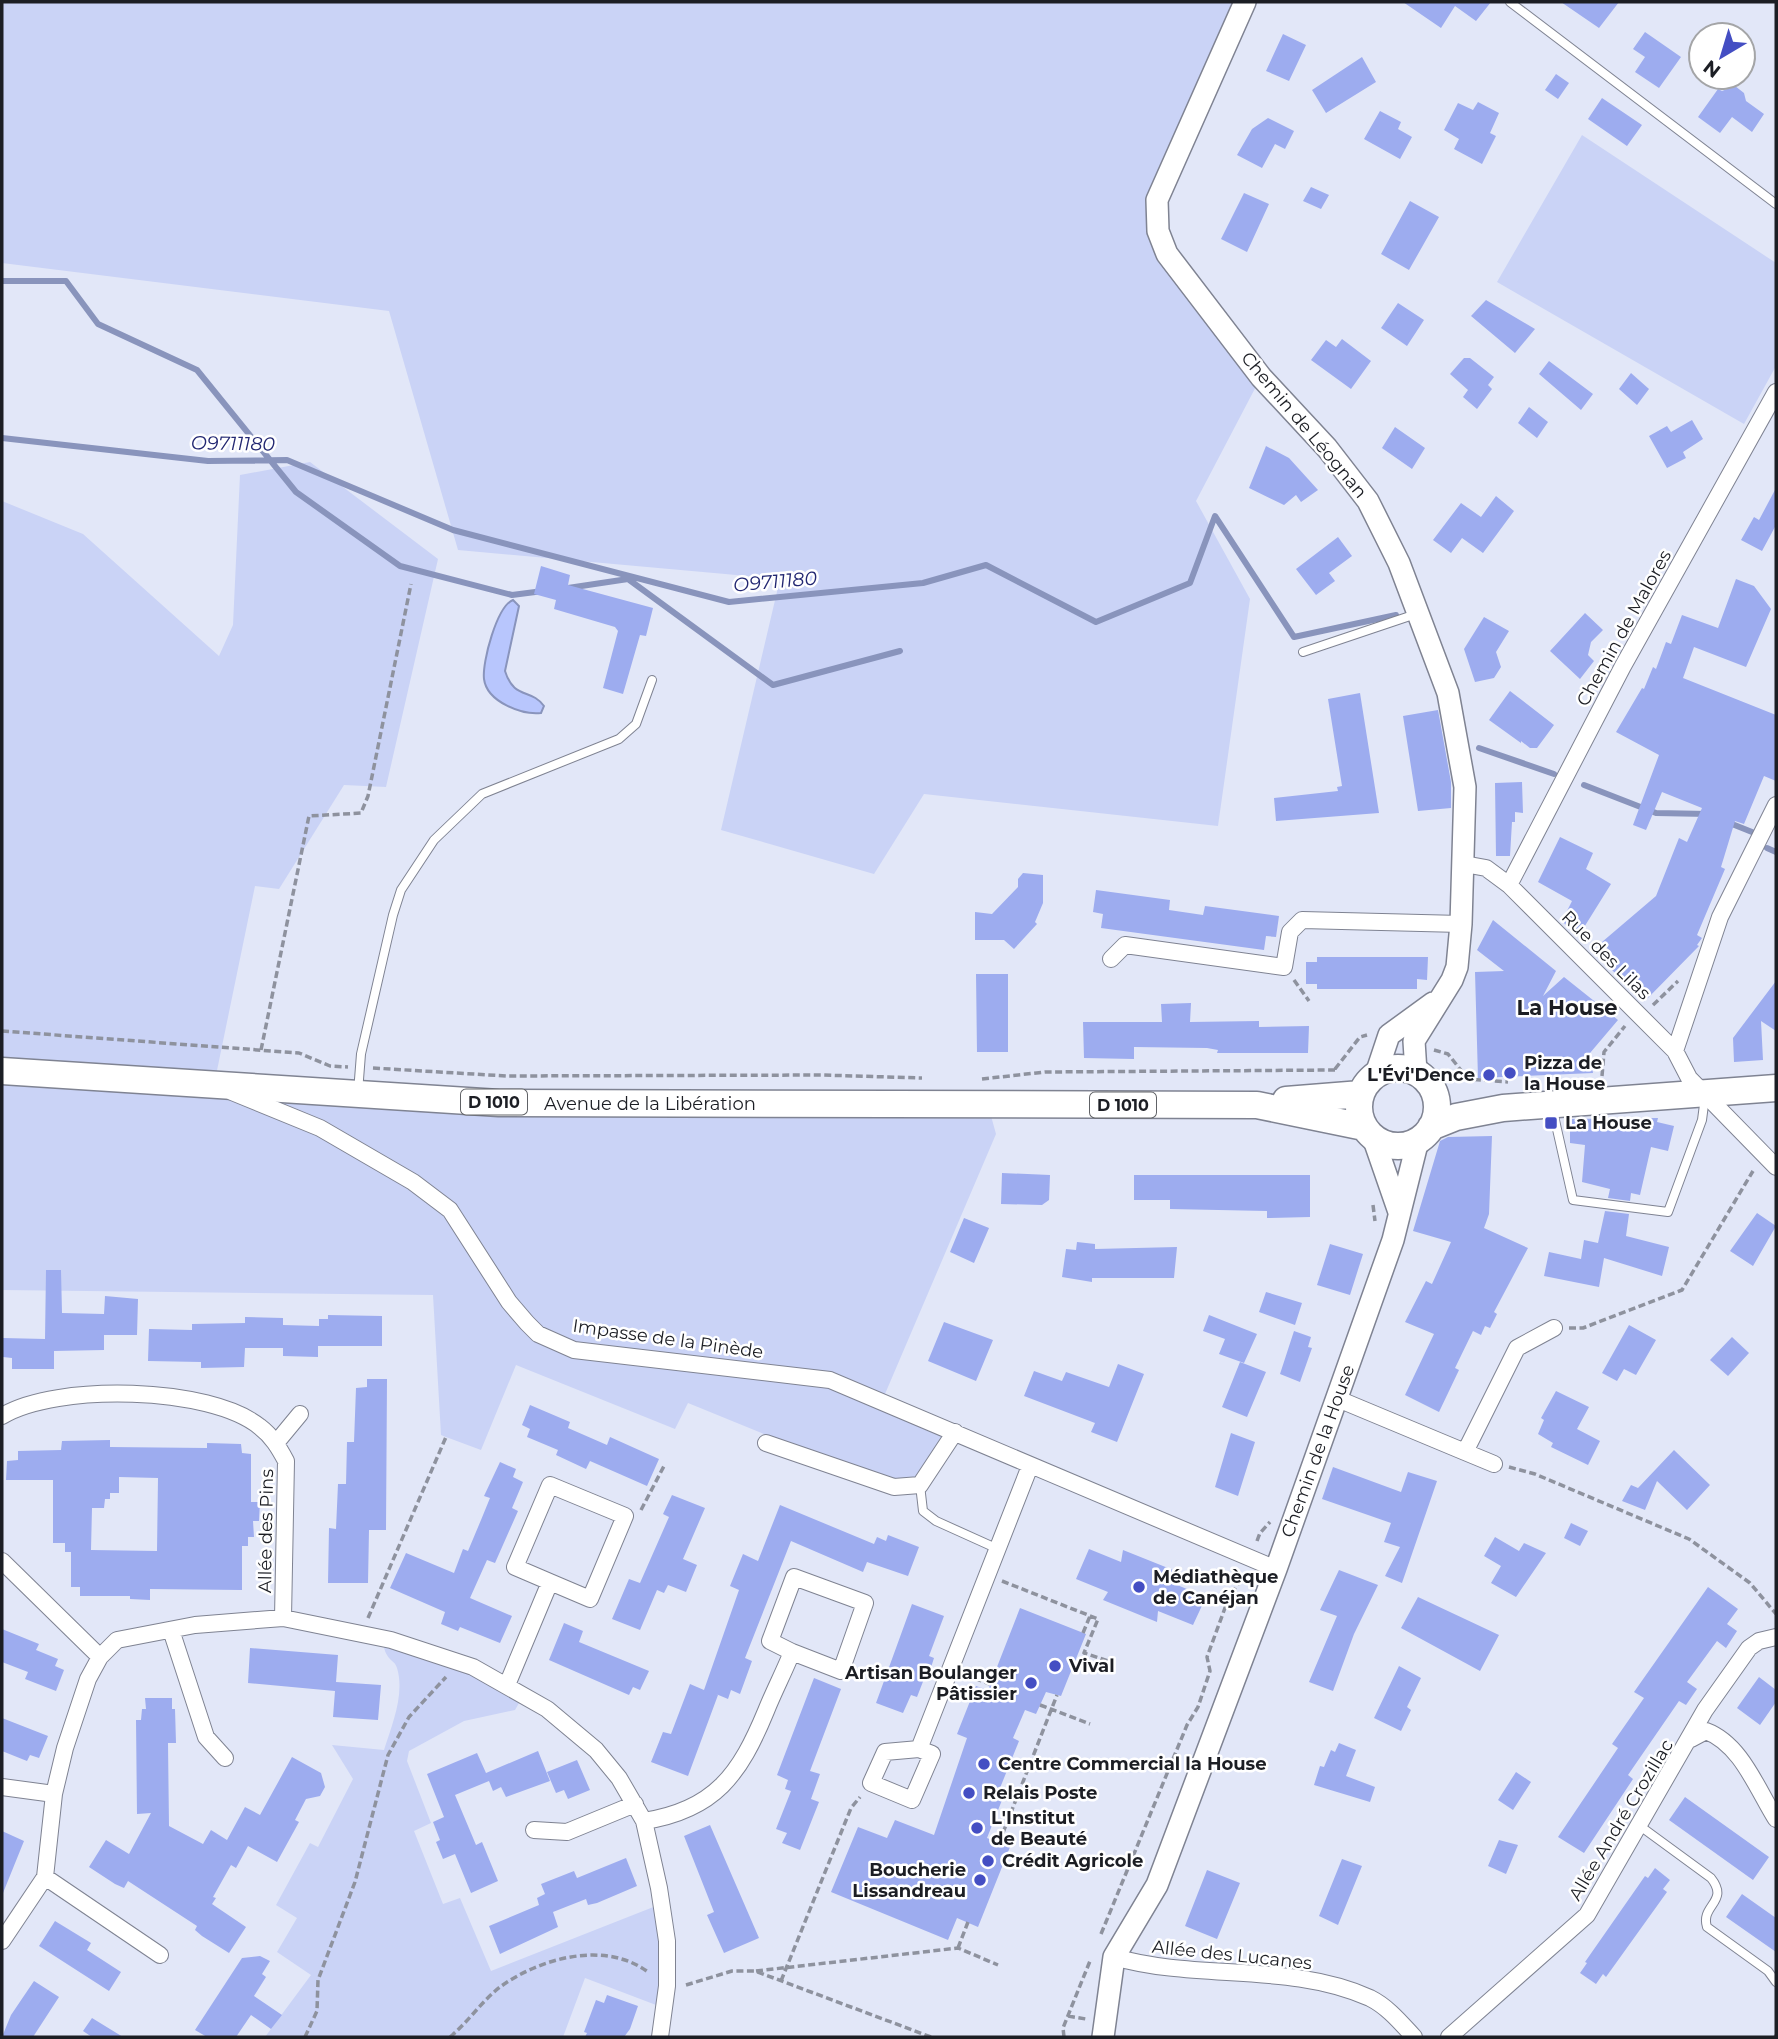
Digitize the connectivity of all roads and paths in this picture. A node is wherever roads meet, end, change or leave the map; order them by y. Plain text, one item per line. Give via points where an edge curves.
1 (1245, 2) edge
2 (1510, 2) edge
3 (1776, 204) edge
4 (1776, 391) edge
5 (411, 584) dead end
6 (1420, 613) junction
7 (1303, 652) dead end
8 (652, 680) dead end
9 (1776, 805) edge
10 (1464, 864) junction
11 (1509, 885) junction
12 (1461, 924) junction
13 (1111, 959) dead end
14 (1284, 967) junction
15 (1441, 998) junction
16 (1309, 1001) dead end
17 (2, 1031) edge
18 (1386, 1043) junction
19 (261, 1050) junction
20 (1675, 1051) junction
21 (359, 1067) junction
22 (1335, 1070) junction
23 (2, 1071) edge
24 (1421, 1071) junction
25 (1613, 1075) dead end
26 (1589, 1077) dead end
27 (928, 1079) dead end
28 (981, 1079) dead end
29 (1513, 1082) dead end
30 (214, 1085) junction
31 (1358, 1088) junction
32 (1776, 1088) edge
33 (1706, 1092) junction
34 (357, 1094) junction
35 (1552, 1104) junction
36 (1257, 1105) junction
37 (1503, 1108) junction
38 (1368, 1132) junction
39 (1425, 1134) junction
40 (1762, 1154) junction
41 (1776, 1167) edge
42 (1371, 1194) dead end
43 (1399, 1214) junction
44 (1376, 1228) dead end
45 (1553, 1328) joint
46 (1338, 1398) junction
47 (300, 1414) dead end
48 (2, 1415) edge
49 (955, 1432) junction
50 (446, 1437) dead end
51 (276, 1443) junction
52 (766, 1443) dead end
53 (1465, 1452) junction
54 (1494, 1464) joint
55 (664, 1466) dead end
56 (1030, 1466) junction
57 (920, 1485) junction
58 (625, 1516) junction
59 (1272, 1520) dead end
60 (998, 1549) junction
61 (1253, 1558) junction
62 (2, 1561) edge
63 (1276, 1569) junction
64 (2, 1573) edge
65 (987, 1575) junction
66 (550, 1582) junction
67 (23, 1583) junction
68 (1776, 1614) edge
69 (1090, 1616) junction
70 (283, 1618) junction
71 (172, 1630) junction
72 (361, 1633) junction
73 (1083, 1633) dead end
74 (1775, 1636) edge
75 (792, 1652) junction
76 (100, 1657) junction
77 (458, 1662) junction
78 (1114, 1662) dead end
79 (950, 1670) junction
80 (990, 1684) dead end
81 (507, 1685) junction
82 (1057, 1695) dead end
83 (1040, 1705) dead end
84 (1051, 1709) junction
85 (1090, 1724) dead end
86 (1691, 1739) junction
87 (919, 1749) junction
88 (225, 1758) dead end
89 (871, 1783) junction
90 (2, 1787) edge
91 (54, 1794) junction
92 (635, 1804) junction
93 (1776, 1819) edge
94 (644, 1821) junction
95 (1640, 1826) junction
96 (534, 1830) dead end
97 (999, 1843) dead end
98 (45, 1877) junction
99 (968, 1923) dead end
100 (2, 1941) edge
101 (958, 1948) junction
102 (1105, 1951) junction
103 (160, 1955) dead end
104 (1092, 1957) dead end
105 (998, 1965) dead end
106 (786, 1968) junction
107 (755, 1971) dead end
108 (781, 1981) dead end
109 (1776, 1982) edge
110 (305, 2037) edge
111 (660, 2037) edge
112 (1064, 2037) edge
113 (1102, 2037) edge
114 (1414, 2037) edge
115 (1449, 2037) edge

1 - 6 street, Chemin de Léognan via 1157,200 1158,231 1167,254 1261,376 1368,501
2 - 3 lane
4 - 11 street, Chemin de Malores via 1623,666
5 - 19 path via 361,813 309,816
6 - 7 lane
6 - 10 street, Chemin de Léognan via 1455,720 1465,787
8 - 21 lane via 636,724 619,739 482,794 434,840 401,890
9 - 20 street via 1720,917
10 - 11 street, Rue des Lilas via 1486,868
10 - 12 street, Chemin de Léognan
11 - 20 street, Rue des Lilas
12 - 14 street via 1302,920 1290,932
12 - 15 street, Chemin de Léognan via 1457,967
13 - 14 street via 1125,945
14 - 16 path
15 - 18 street, Chemin de Léognan via 1394,1029
15 - 24 street, Chemin de Léognan via 1417,1033
17 - 19 path
18 - 22 path via 1373,1036 1360,1037
18 - 31 street, Chemin de Léognan
19 - 21 path via 299,1053 330,1066
20 - 33 street, Rue des Lilas via 1689,1078
21 - 27 path via 506,1076
21 - 34 lane
22 - 28 path via 1045,1072
22 - 31 path
23 - 30 main road, Avenue de la Libération / D 1010
24 - 29 path via 1433,1049 1448,1054 1468,1079
24 - 31 main road via 1391,1068
24 - 37 main road
24 - 39 main road via 1437,1101
25 - 26 path
30 - 34 main road, Avenue de la Libération / D 1010
30 - 49 street, Impasse de la Pinède via 320,1128 413,1182 450,1210 527,1323 557,1343 574,1350 830,1380
31 - 36 main road, Avenue de la Libération / D 1010
31 - 38 main road via 1358,1105
32 - 33 main road
33 - 35 main road
33 - 35 lane via 1702,1120 1668,1212 1573,1200
33 - 40 street, Rue des Lilas
34 - 36 main road, Avenue de la Libération / D 1010 via 565,1103
35 - 37 main road
36 - 38 main road, Avenue de la Libération / D 1010
37 - 39 main road via 1456,1116
38 - 39 main road via 1390,1145
38 - 43 street
39 - 43 street, Chemin de la House
40 - 41 street, Rue des Lilas
40 - 45 path via 1682,1290 1583,1328
42 - 44 path
43 - 46 street, Chemin de la House
45 - 53 street via 1517,1348
46 - 53 street
46 - 63 street, Chemin de la House
47 - 51 street
48 - 51 street, Allée des Pins via 83,1396 173,1395 239,1415 260,1426
49 - 56 street, Impasse de la Pinède
49 - 57 street
50 - 72 path
51 - 70 street, Allée des Pins via 286,1461 288,1480
52 - 57 street via 894,1487
53 - 54 street
54 - 68 path via 1535,1474 1689,1539 1750,1583
55 - 58 path via 643,1509
56 - 60 street
56 - 61 street, Impasse de la Pinède
57 - 60 lane via 923,1511
58 - 66 street via 590,1599
58 - 66 street via 550,1486 515,1567
59 - 61 path via 1259,1533
60 - 65 street
61 - 63 street, Impasse de la Pinède
61 - 102 path via 1229,1597 1207,1657 1210,1671 1198,1707 1187,1725
62 - 67 street
63 - 102 street, Chemin de la House via 1157,1885
64 - 67 street
65 - 69 path
65 - 79 street
66 - 81 street
67 - 76 street
69 - 73 path
69 - 78 path via 1098,1619 1082,1652
70 - 71 street
70 - 72 street
71 - 76 street via 117,1640
71 - 88 street via 206,1737
72 - 77 street
74 - 86 street, Allée André Crozillac via 1749,1648 1705,1710
75 - 75 street via 841,1671 864,1603 794,1577 771,1641
75 - 94 street via 753,1742 724,1787 685,1810
76 - 91 street via 88,1679
77 - 81 street
77 - 110 path via 409,1717 388,1755 355,1882 318,1980 317,2011
79 - 80 path
79 - 87 street
81 - 92 street via 547,1709 596,1750
82 - 84 path
83 - 84 path
84 - 85 path
84 - 97 path
86 - 93 street via 1706,1731 1732,1748
86 - 95 street, Allée André Crozillac
87 - 89 street via 885,1752
87 - 89 street via 932,1754 912,1800
89 - 106 path via 851,1808
90 - 91 street
91 - 98 street
92 - 94 street
92 - 96 street via 567,1832
94 - 111 street via 667,1941
95 - 109 lane via 1711,1878 1718,1896 1706,1915 1707,1927 1768,1971
95 - 115 street, Allée André Crozillac via 1587,1915
98 - 100 street
98 - 103 street
99 - 101 path
101 - 105 path
101 - 106 path
102 - 113 street, Chemin de la House
102 - 114 street, Allée des Lucanes via 1141,1965 1297,1979 1347,1991 1371,1999 1393,2014
104 - 112 path via 1063,2028
106 - 107 path
106 - 108 path

